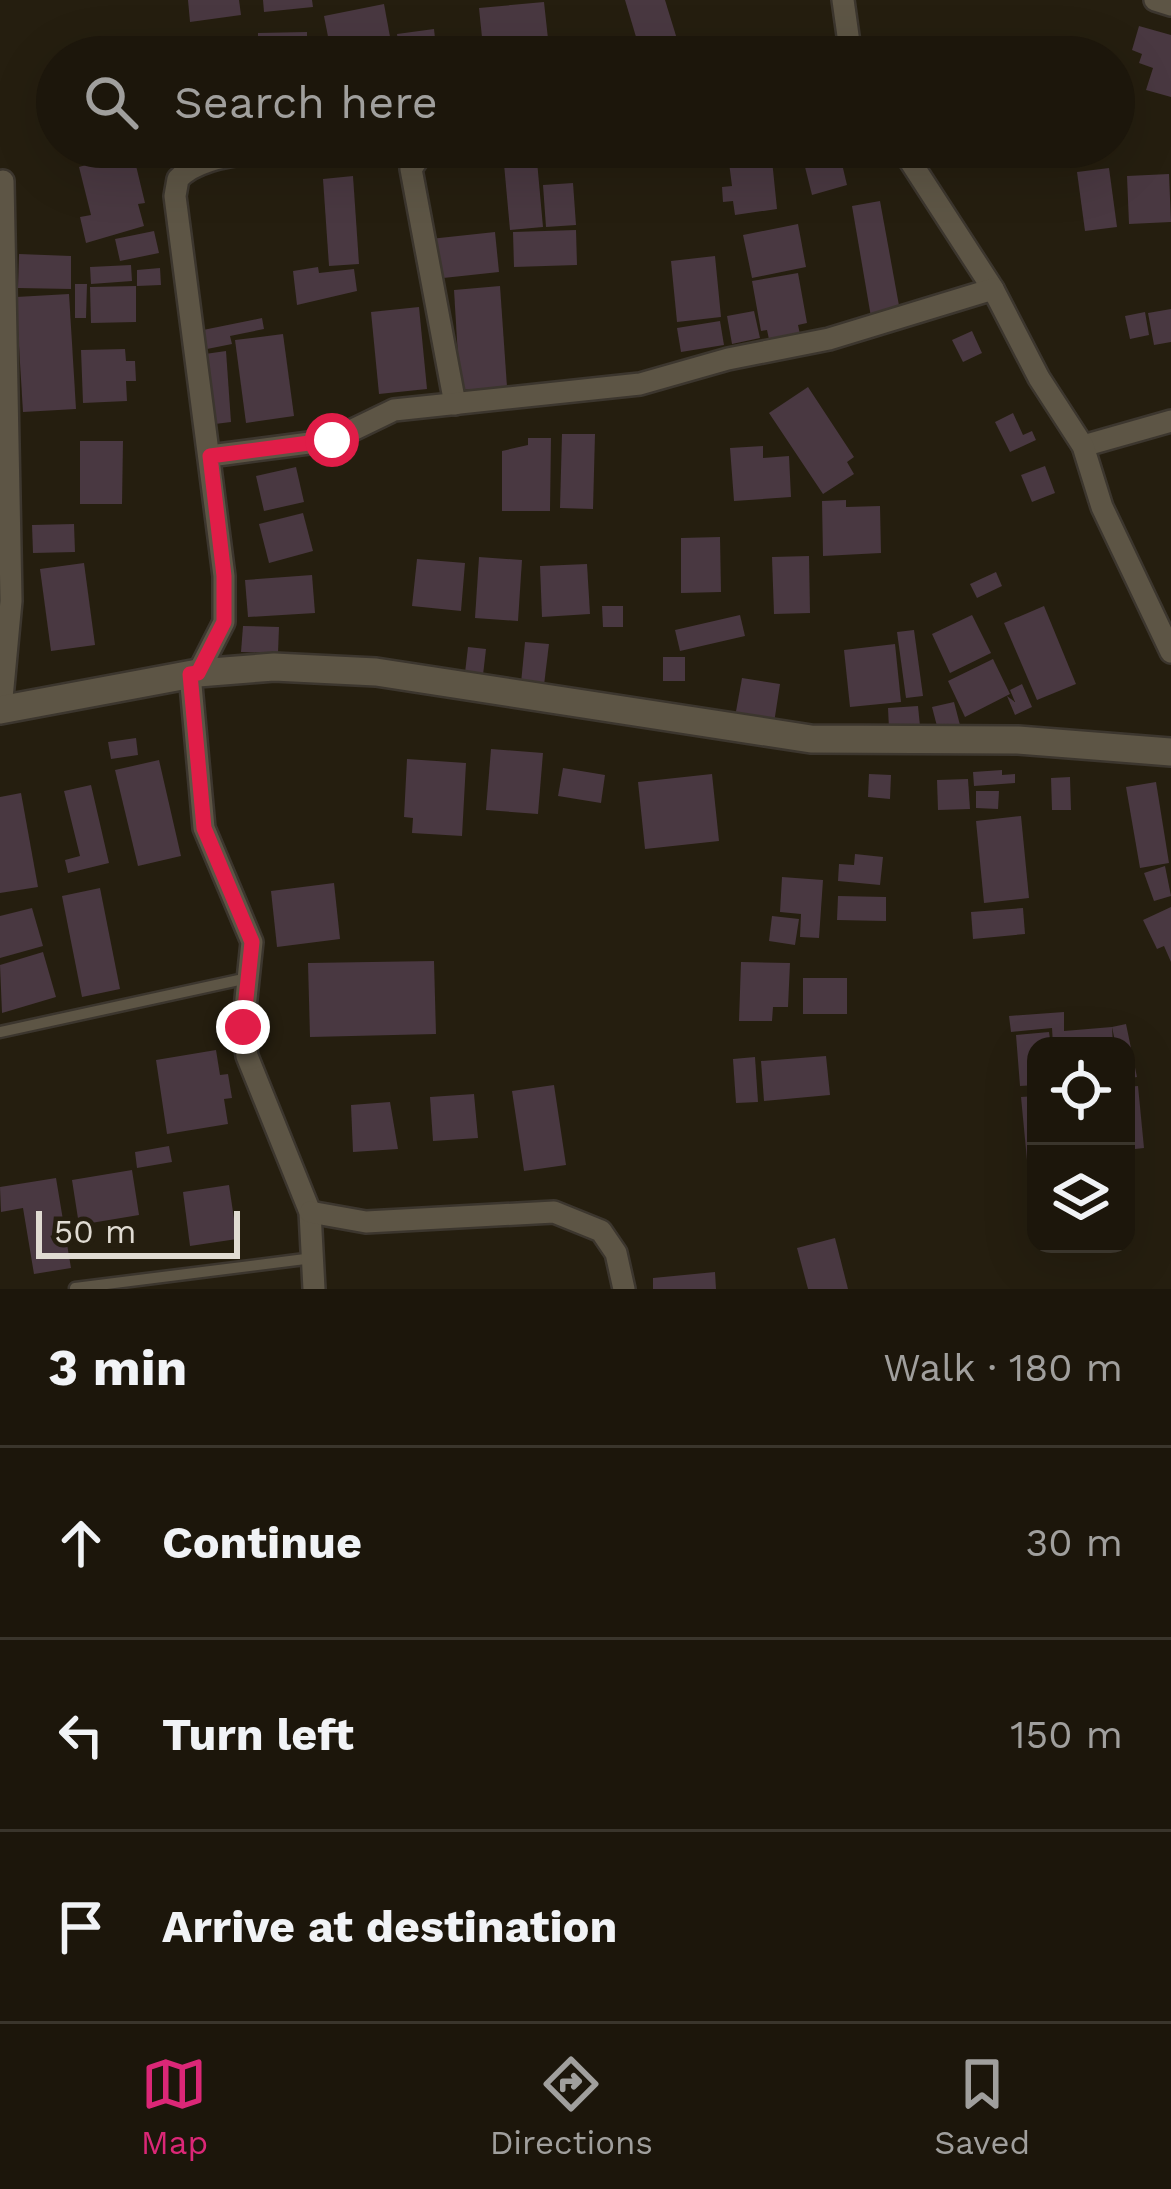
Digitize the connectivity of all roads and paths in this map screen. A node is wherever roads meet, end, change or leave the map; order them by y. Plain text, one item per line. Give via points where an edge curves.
1 (843, 0) edge
2 (1155, 0) edge
3 (1171, 4) edge
4 (847, 36) edge
5 (190, 168) edge
6 (412, 168) edge
7 (915, 168) edge
8 (3, 181) dead end
9 (993, 289) junction
10 (455, 404) junction
11 (1171, 421) edge
12 (1083, 446) junction
13 (210, 456) junction
14 (1171, 652) edge
15 (194, 673) junction
16 (0, 710) edge
17 (1171, 752) edge
18 (251, 977) junction
19 (0, 1032) edge
20 (310, 1212) junction
21 (314, 1258) junction
22 (75, 1288) edge
23 (314, 1289) edge
24 (624, 1289) edge

1 - 4 street
2 - 3 street
5 - 13 street via 175,196
6 - 10 street
7 - 9 street
8 - 16 street via 11,602
9 - 10 street via 640,384
9 - 12 street
10 - 13 street via 394,410 332,440
11 - 12 street
12 - 14 street via 1102,507
13 - 15 street via 224,622
15 - 16 street
15 - 17 street via 376,672 811,739 1018,740
15 - 18 street via 204,828 247,922
18 - 19 lane
18 - 20 street via 247,1056
20 - 21 street
20 - 24 street via 366,1222 554,1212 601,1231
21 - 22 lane
21 - 23 street

